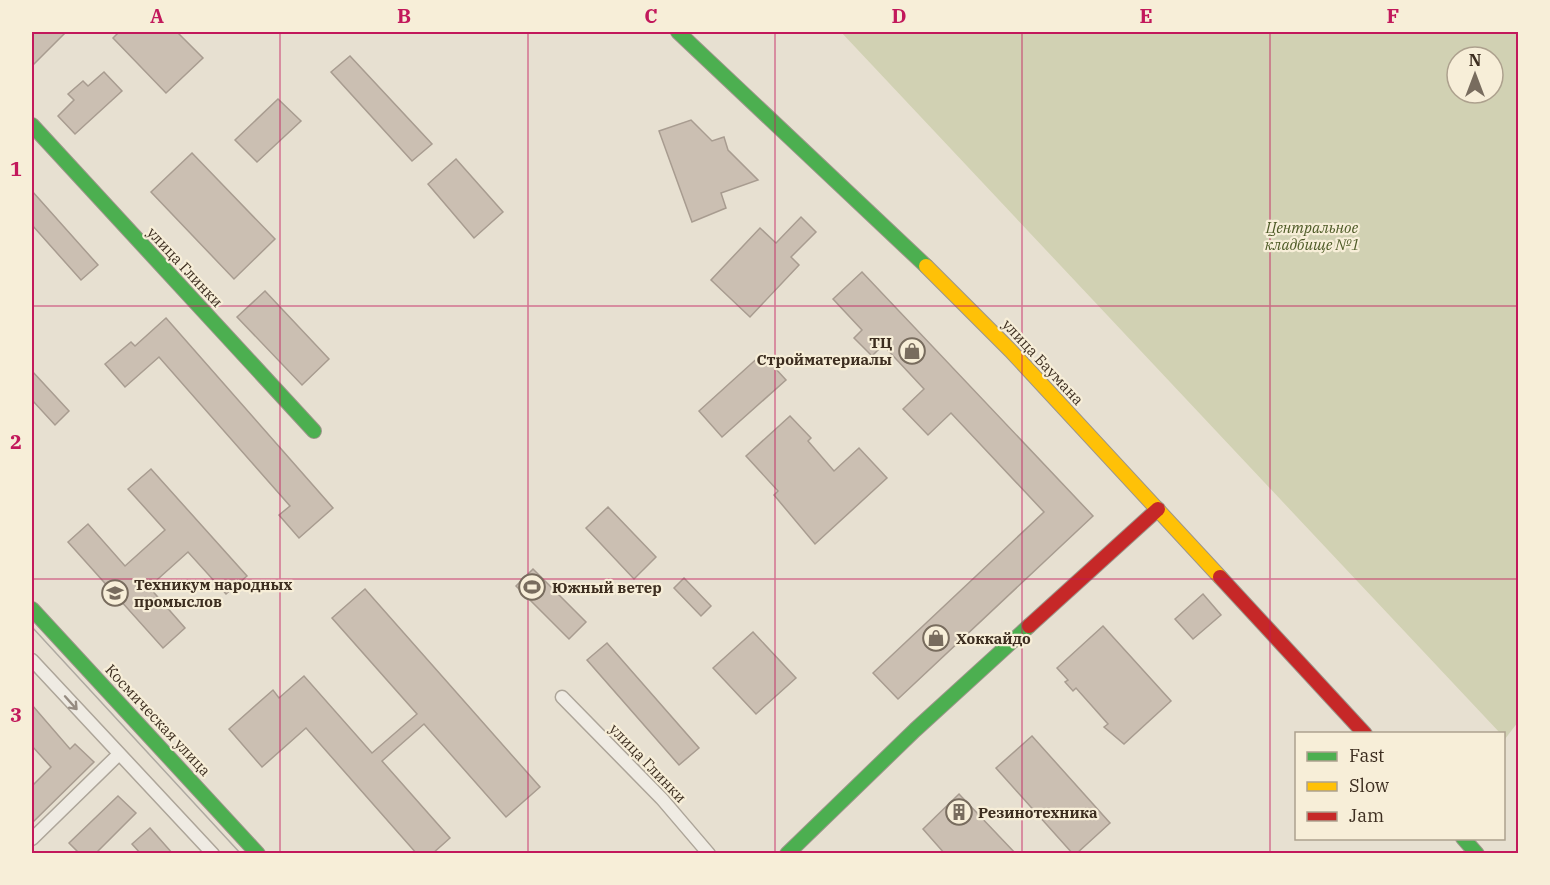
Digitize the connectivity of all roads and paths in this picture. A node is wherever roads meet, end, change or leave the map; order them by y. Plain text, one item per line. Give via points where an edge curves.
1 (678, 32) edge
2 (32, 125) edge
3 (314, 432) dead end
4 (1158, 509) junction
5 (32, 609) edge
6 (32, 660) edge
7 (562, 697) dead end
8 (1363, 732) edge
9 (118, 755) junction
10 (32, 839) edge
11 (1465, 840) edge
12 (213, 854) edge
13 (258, 854) edge
14 (709, 854) edge
15 (787, 854) edge
16 (1477, 854) edge

1 - 4 main road, улица Баумана via 917,256
2 - 3 main road, улица Глинки
4 - 8 main road, улица Баумана
4 - 15 main road via 915,730
5 - 13 main road, Космическая улица
6 -> 9 street
7 - 14 street, улица Глинки via 662,799
9 - 10 street
9 - 12 street
11 - 16 main road

